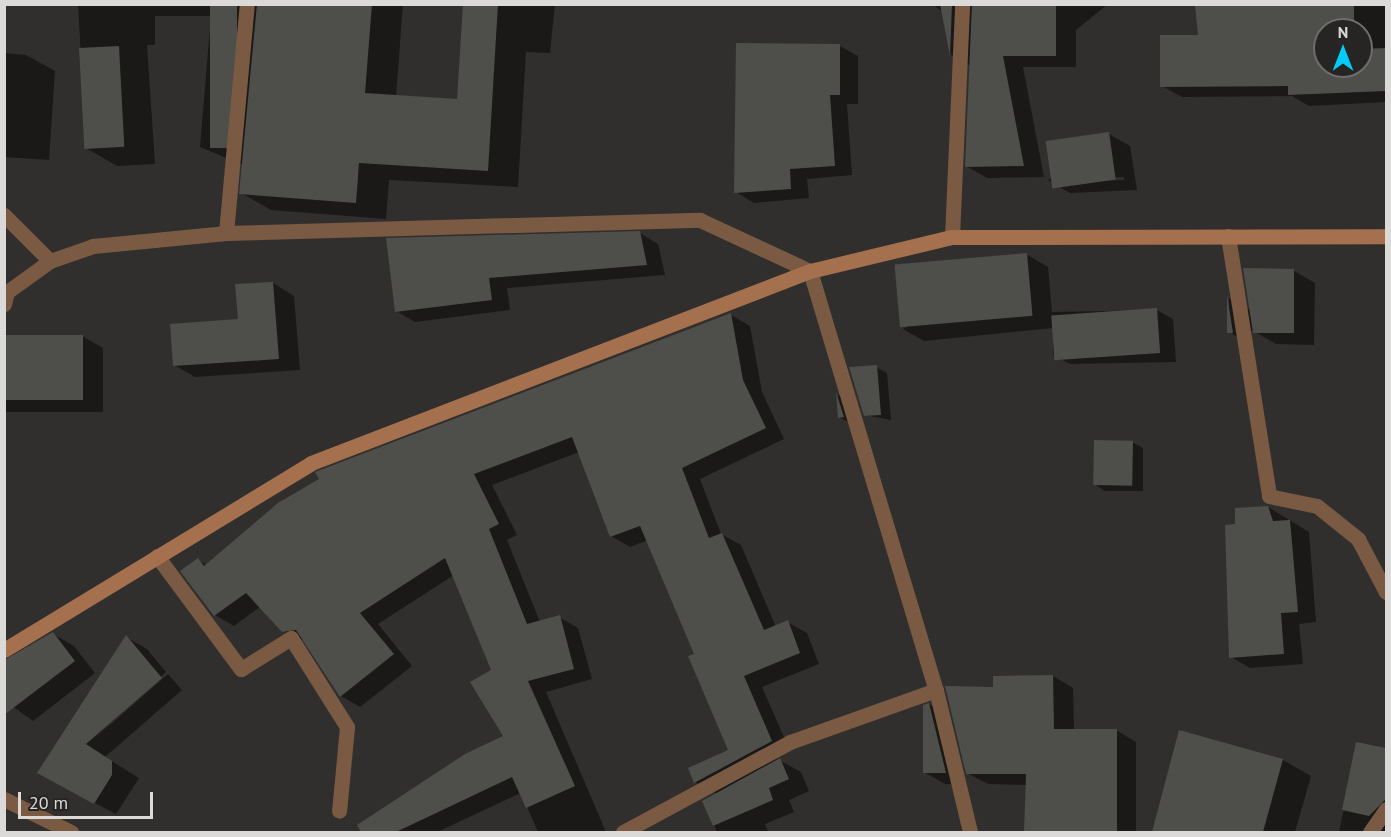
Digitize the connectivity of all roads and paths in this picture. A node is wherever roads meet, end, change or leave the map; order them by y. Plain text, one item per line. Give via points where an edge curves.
1 (246, 4) edge
2 (962, 4) edge
3 (4, 215) edge
4 (226, 233) junction
5 (1228, 236) junction
6 (1386, 236) edge
7 (952, 237) junction
8 (50, 261) junction
9 (810, 271) junction
10 (4, 304) edge
11 (157, 556) junction
12 (1386, 592) edge
13 (4, 650) edge
14 (936, 690) junction
15 (4, 799) edge
16 (1386, 809) edge
17 (339, 811) dead end
18 (71, 832) edge
19 (623, 832) edge
20 (970, 832) edge
21 (1370, 832) edge

1 - 4 street
2 - 7 street
3 - 8 street
4 - 8 street via 93,246
4 - 9 street via 700,220
5 - 6 main road
5 - 7 main road
5 - 12 street via 1269,496 1317,506 1358,539
7 - 9 main road
8 - 10 street via 7,292
9 - 11 main road via 311,463
9 - 14 street
11 - 13 main road
11 - 17 street via 241,669 291,638 347,727
14 - 19 street via 790,742
14 - 20 street
15 - 18 street
16 - 21 street

